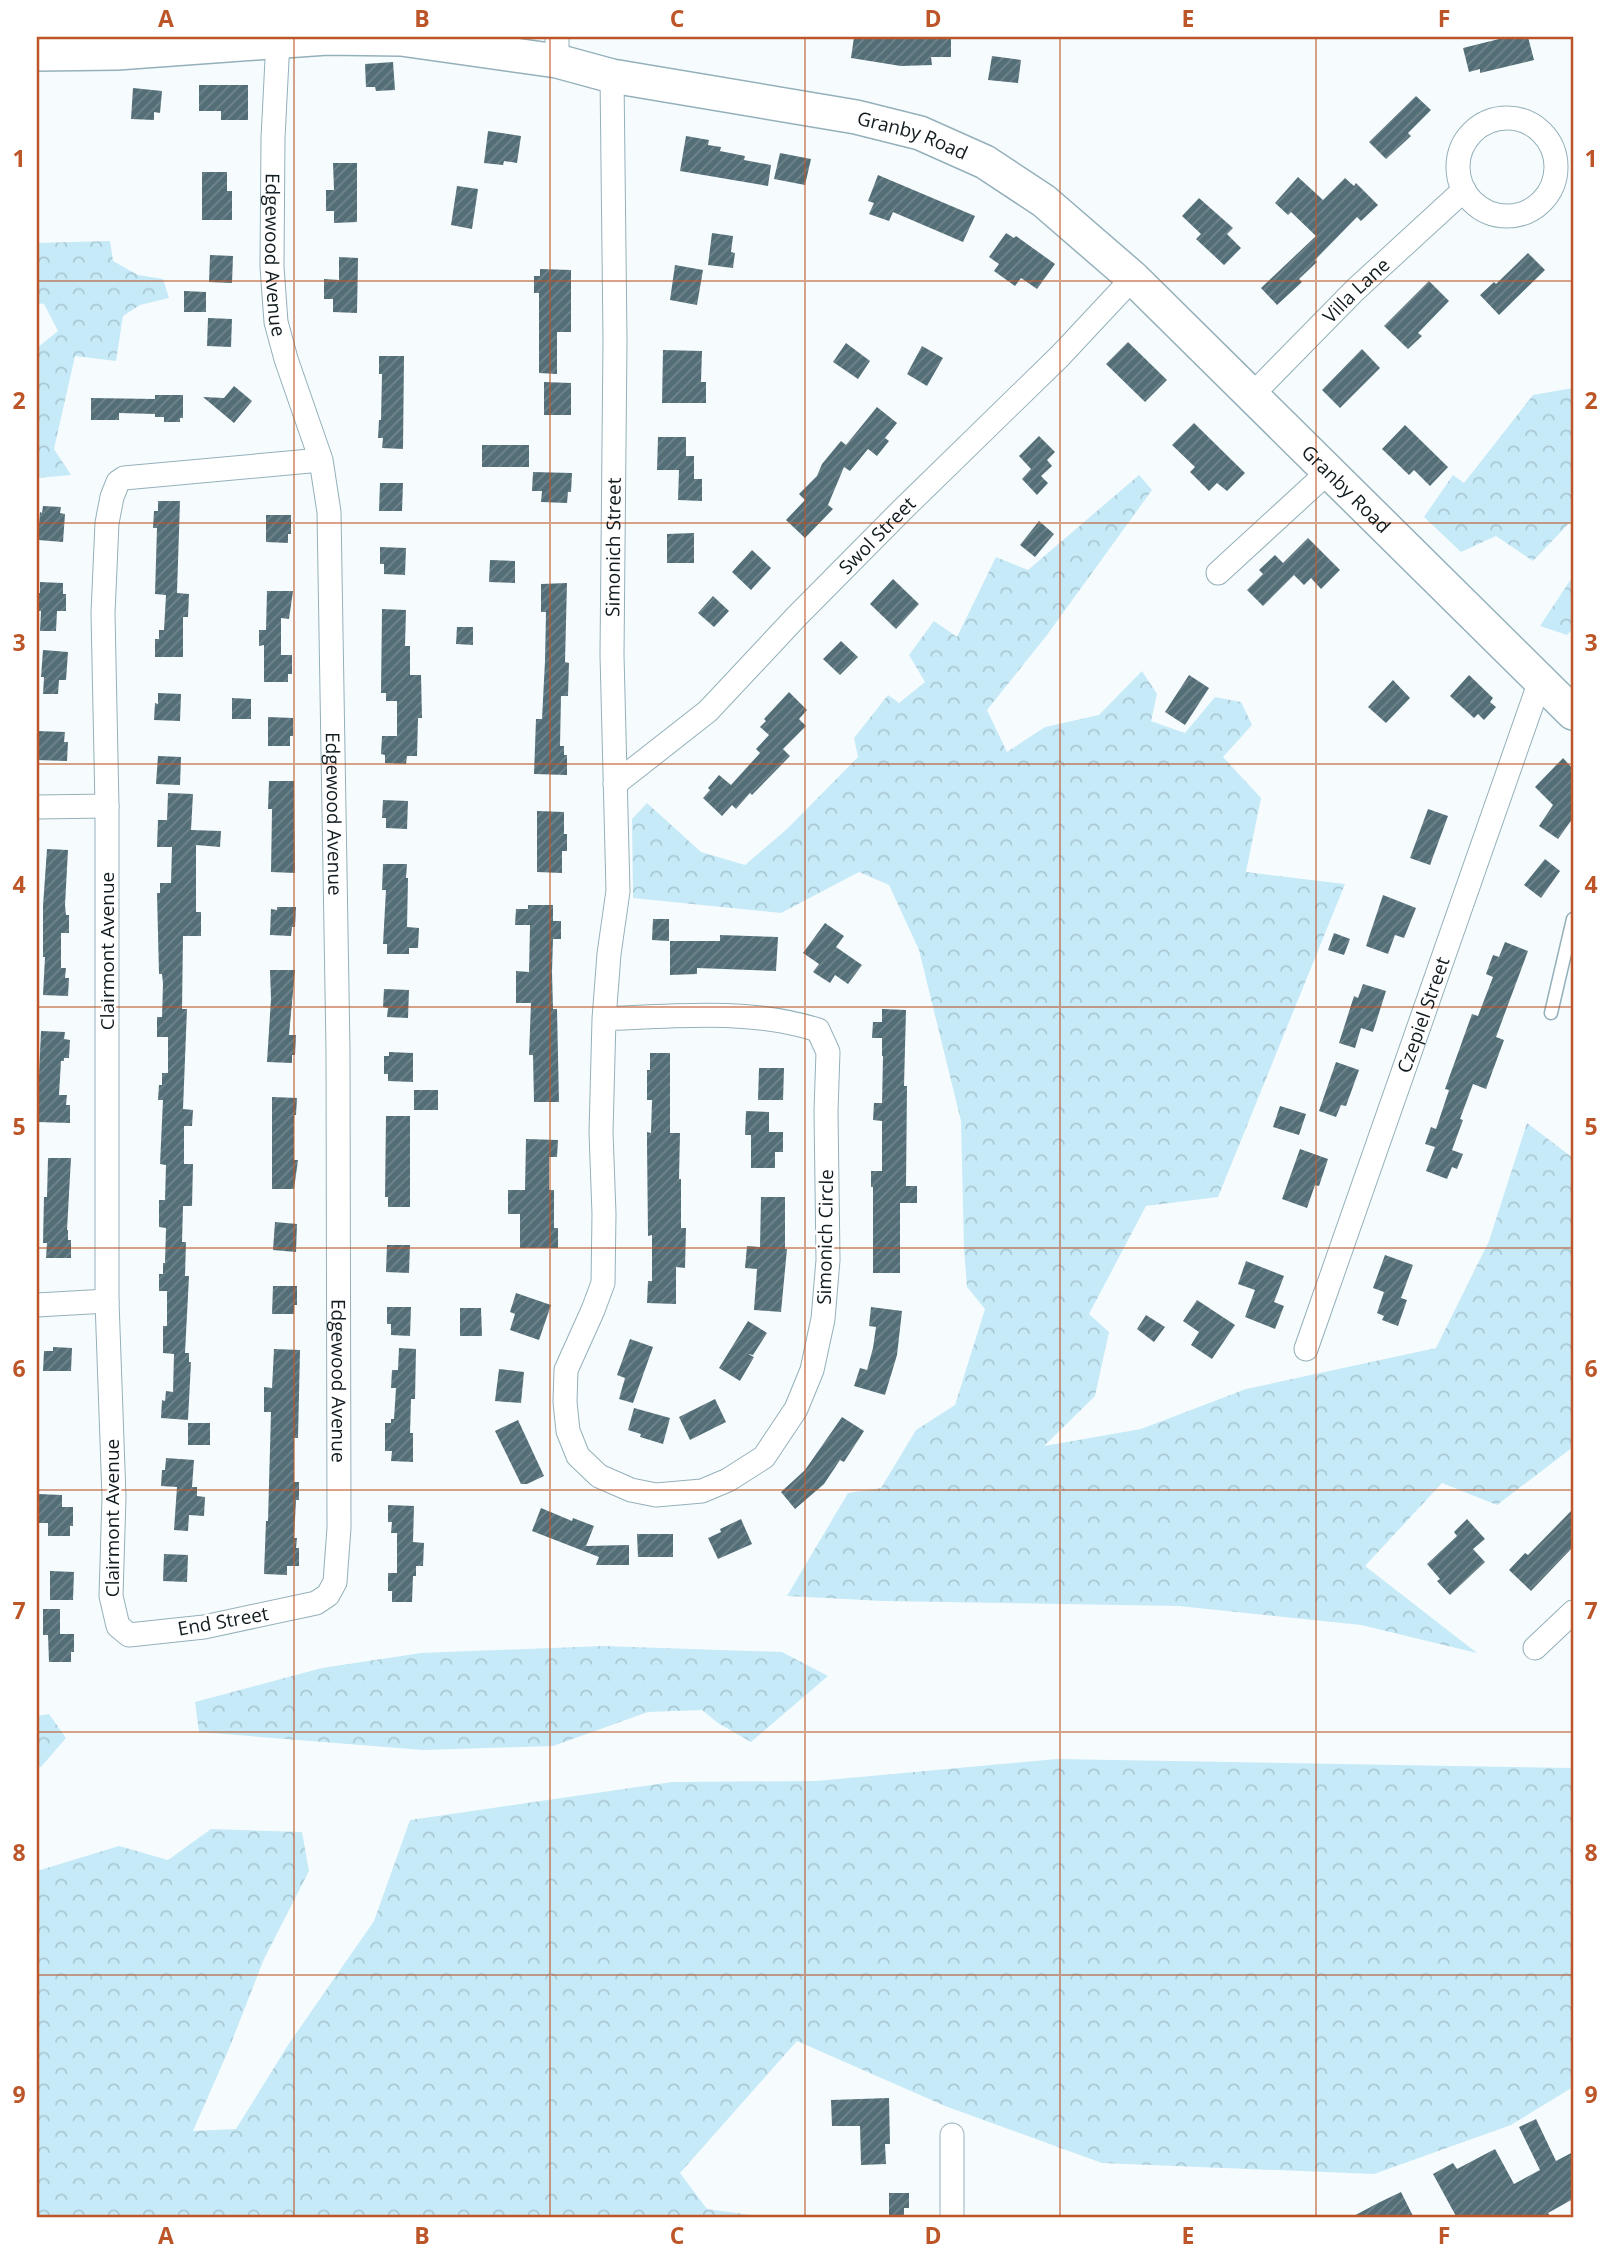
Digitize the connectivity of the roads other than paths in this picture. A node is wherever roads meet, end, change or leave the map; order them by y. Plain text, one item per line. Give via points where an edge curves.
1 (278, 40) junction
2 (116, 45) edge
3 (557, 49) edge
4 (37, 54) edge
5 (612, 76) junction
6 (1464, 190) junction
7 (1133, 278) junction
8 (1251, 396) junction
9 (321, 460) junction
10 (1328, 472) junction
11 (1218, 573) dead end
12 (1540, 681) junction
13 (1573, 713) edge
14 (615, 784) junction
15 (107, 806) junction
16 (37, 807) edge
17 (1573, 919) edge
18 (1551, 1013) dead end
19 (604, 1019) junction
20 (107, 1301) junction
21 (37, 1305) edge
22 (1306, 1349) dead end
23 (328, 1595) joint
24 (1573, 1612) edge
25 (118, 1626) joint
26 (1535, 1648) dead end
27 (952, 2135) dead end
28 (952, 2218) edge

1 - 2 main road, Granby Road
1 - 3 main road, Granby Road via 401,39
1 - 9 street, Edgewood Avenue via 272,267 276,321
2 - 4 main road, Granby Road
3 - 5 main road, Granby Road
5 - 7 main road, Granby Road via 920,132 985,162 1044,201
5 - 14 street, Simonich Street
6 - 6 street via 1470,200 1490,213 1524,213 1544,200 1555,179 1551,145 1537,128 1517,118 1485,123 1462,147 1458,169
6 - 8 street, Villa Lane via 1355,290
7 - 8 main road, Granby Road
7 - 14 street, Swol Street via 708,711
8 - 10 main road, Granby Road
9 - 15 street, Clairmont Avenue via 139,475 118,482 107,523 103,613
9 - 23 street, Edgewood Avenue via 329,512 338,1050 339,1528 335,1583
10 - 11 street
10 - 12 main road, Granby Road
12 - 13 main road, Granby Road
12 - 22 street, Czepiel Street
14 - 19 street, Simonich Street via 618,891
15 - 16 street
15 - 20 street, Clairmont Avenue
17 - 18 lane
19 - 19 street, Simonich Circle via 701,1015 787,1022 818,1030 828,1052 828,1260 823,1319 812,1370 796,1409 764,1457 702,1491 656,1494 631,1490 599,1476 578,1456 568,1432 566,1370 603,1283
20 - 21 street
20 - 25 street, Clairmont Avenue via 114,1497 111,1596
23 - 25 street, End Street via 316,1603 204,1627 129,1635
24 - 26 street
27 - 28 street

